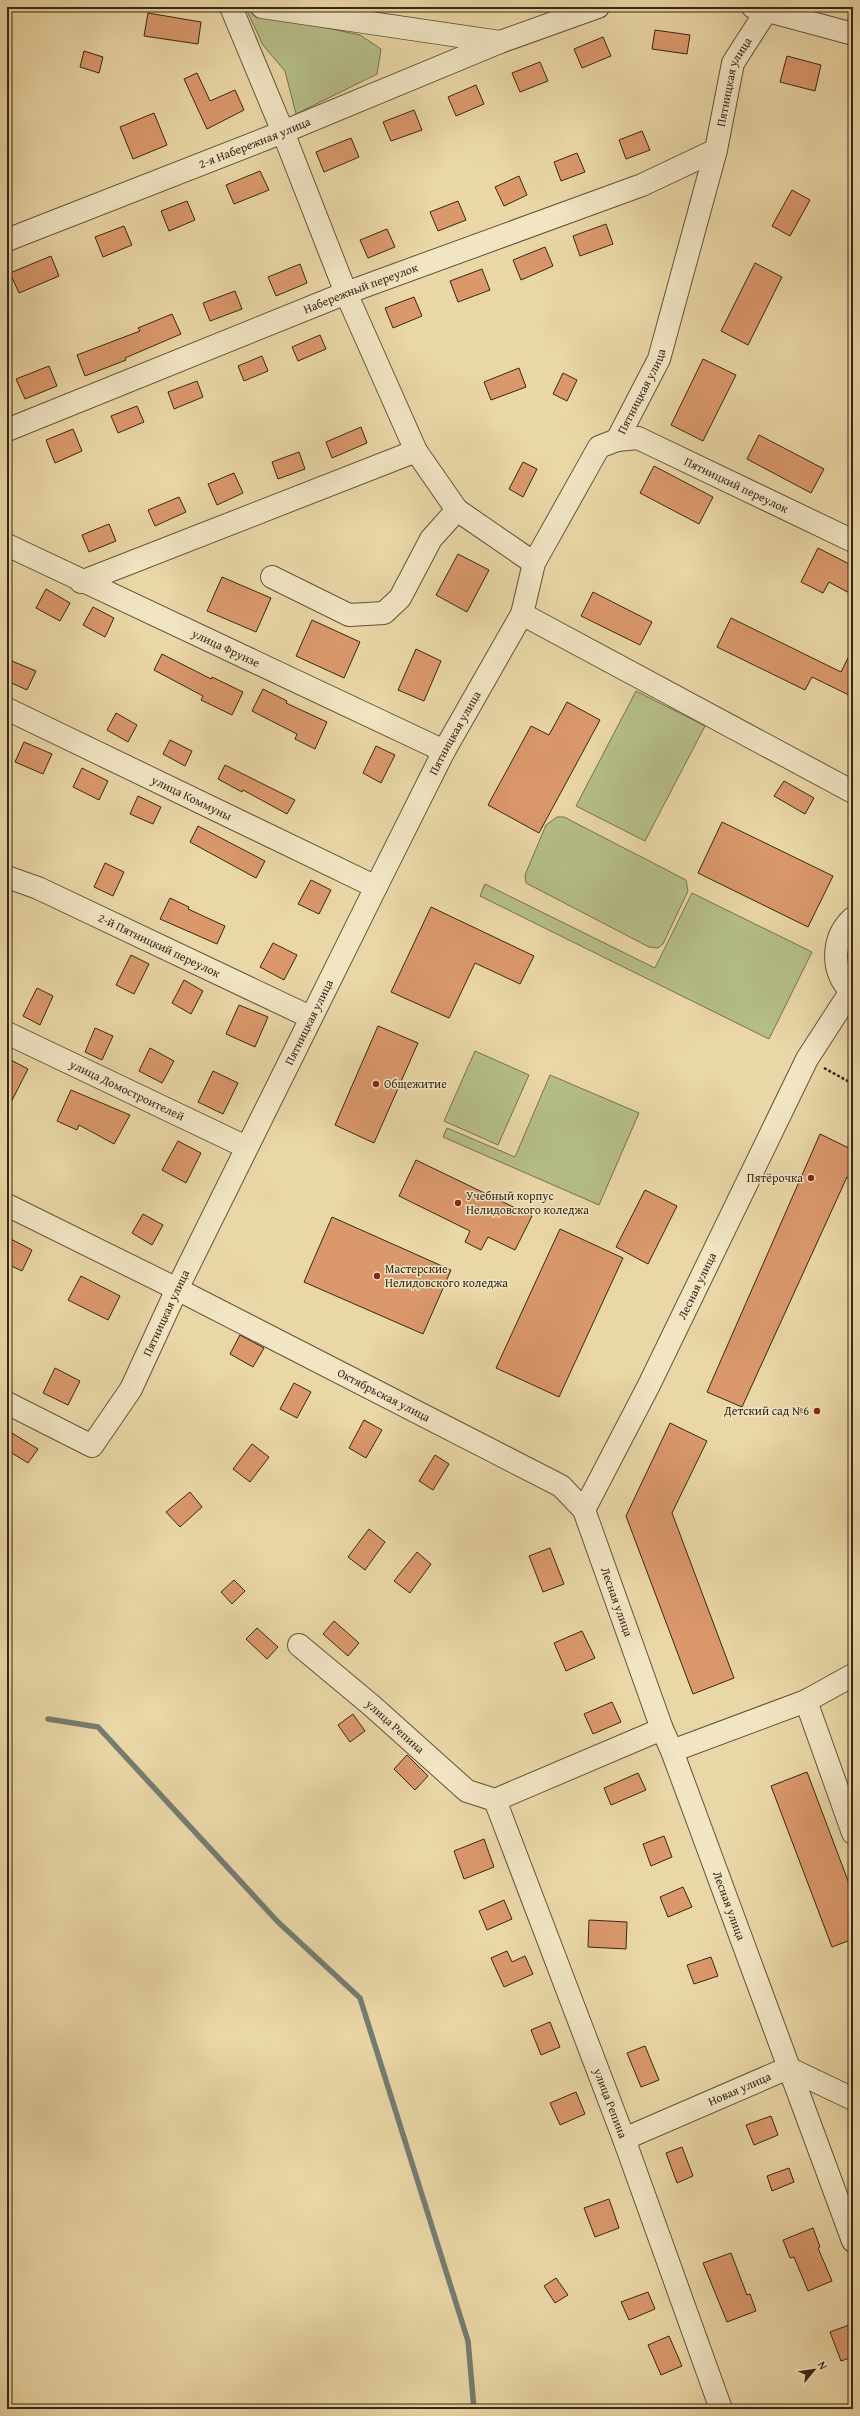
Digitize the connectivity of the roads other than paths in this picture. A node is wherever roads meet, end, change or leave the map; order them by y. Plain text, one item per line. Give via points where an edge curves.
1 (231, 7) edge
2 (262, 7) edge
3 (598, 7) edge
4 (759, 8) edge
5 (853, 34) edge
6 (500, 42) junction
7 (283, 132) junction
8 (716, 150) junction
9 (7, 240) edge
10 (346, 293) junction
11 (7, 430) edge
12 (617, 440) junction
13 (416, 451) junction
14 (457, 510) junction
15 (853, 540) edge
16 (7, 545) edge
17 (534, 563) junction
18 (272, 577) dead end
19 (82, 582) junction
20 (522, 614) junction
21 (7, 709) edge
22 (444, 751) junction
23 (853, 792) edge
24 (7, 877) edge
25 (376, 887) junction
26 (853, 918) edge
27 (852, 992) edge
28 (310, 1017) junction
29 (7, 1033) edge
30 (246, 1147) junction
31 (7, 1205) edge
32 (177, 1289) junction
33 (7, 1403) edge
34 (584, 1510) junction
35 (299, 1645) dead end
36 (853, 1675) edge
37 (806, 1701) junction
38 (662, 1729) junction
39 (672, 1751) junction
40 (495, 1800) junction
41 (853, 1833) edge
42 (788, 2068) junction
43 (853, 2100) edge
44 (624, 2138) junction
45 (853, 2241) edge
46 (721, 2409) edge

1 - 7 street
2 - 6 street, 2-я Набережная улица
3 - 6 street, 2-я Набережная улица
4 - 5 street
4 - 8 street, Пятницкая улица via 733,63
6 - 7 street, 2-я Набережная улица
7 - 9 street, 2-я Набережная улица
7 - 10 street
8 - 10 street, Набережный переулок via 642,185
8 - 12 street, Пятницкая улица via 659,359
10 - 11 street, Набережный переулок
10 - 13 street
12 - 15 street, Пятницкий переулок via 638,438
12 - 17 street, Пятницкая улица via 599,447
13 - 14 street
13 - 19 street
14 - 17 street
14 - 18 street via 431,539 400,598 384,613 349,614
16 - 19 street, улица Фрунзе
17 - 20 street, Пятницкая улица
19 - 22 street, улица Фрунзе
20 - 22 street, Пятницкая улица
20 - 23 street
21 - 25 street, улица Коммуны
22 - 25 street, Пятницкая улица
24 - 28 street, 2-й Пятницкий переулок via 38,888
25 - 28 street, Пятницкая улица
26 - 27 street via 846,924 838,939 836,956 839,973
27 - 34 street, Лесная улица via 807,1059 652,1378
28 - 30 street, Пятницкая улица
29 - 30 street, улица Домостроителей
30 - 32 street, Пятницкая улица
31 - 32 street, Октябрьская улица
32 - 33 street, Пятницкая улица via 131,1389 92,1446
32 - 34 street, Октябрьская улица via 561,1486
34 - 38 street, Лесная улица
35 - 40 street, улица Репина via 467,1791
36 - 37 street
37 - 39 street
37 - 41 street
38 - 39 street, Лесная улица
38 - 40 street
39 - 42 street, Лесная улица
40 - 44 street, улица Репина
42 - 43 street
42 - 44 street, Новая улица
42 - 45 street, Лесная улица
44 - 46 street, улица Репина

